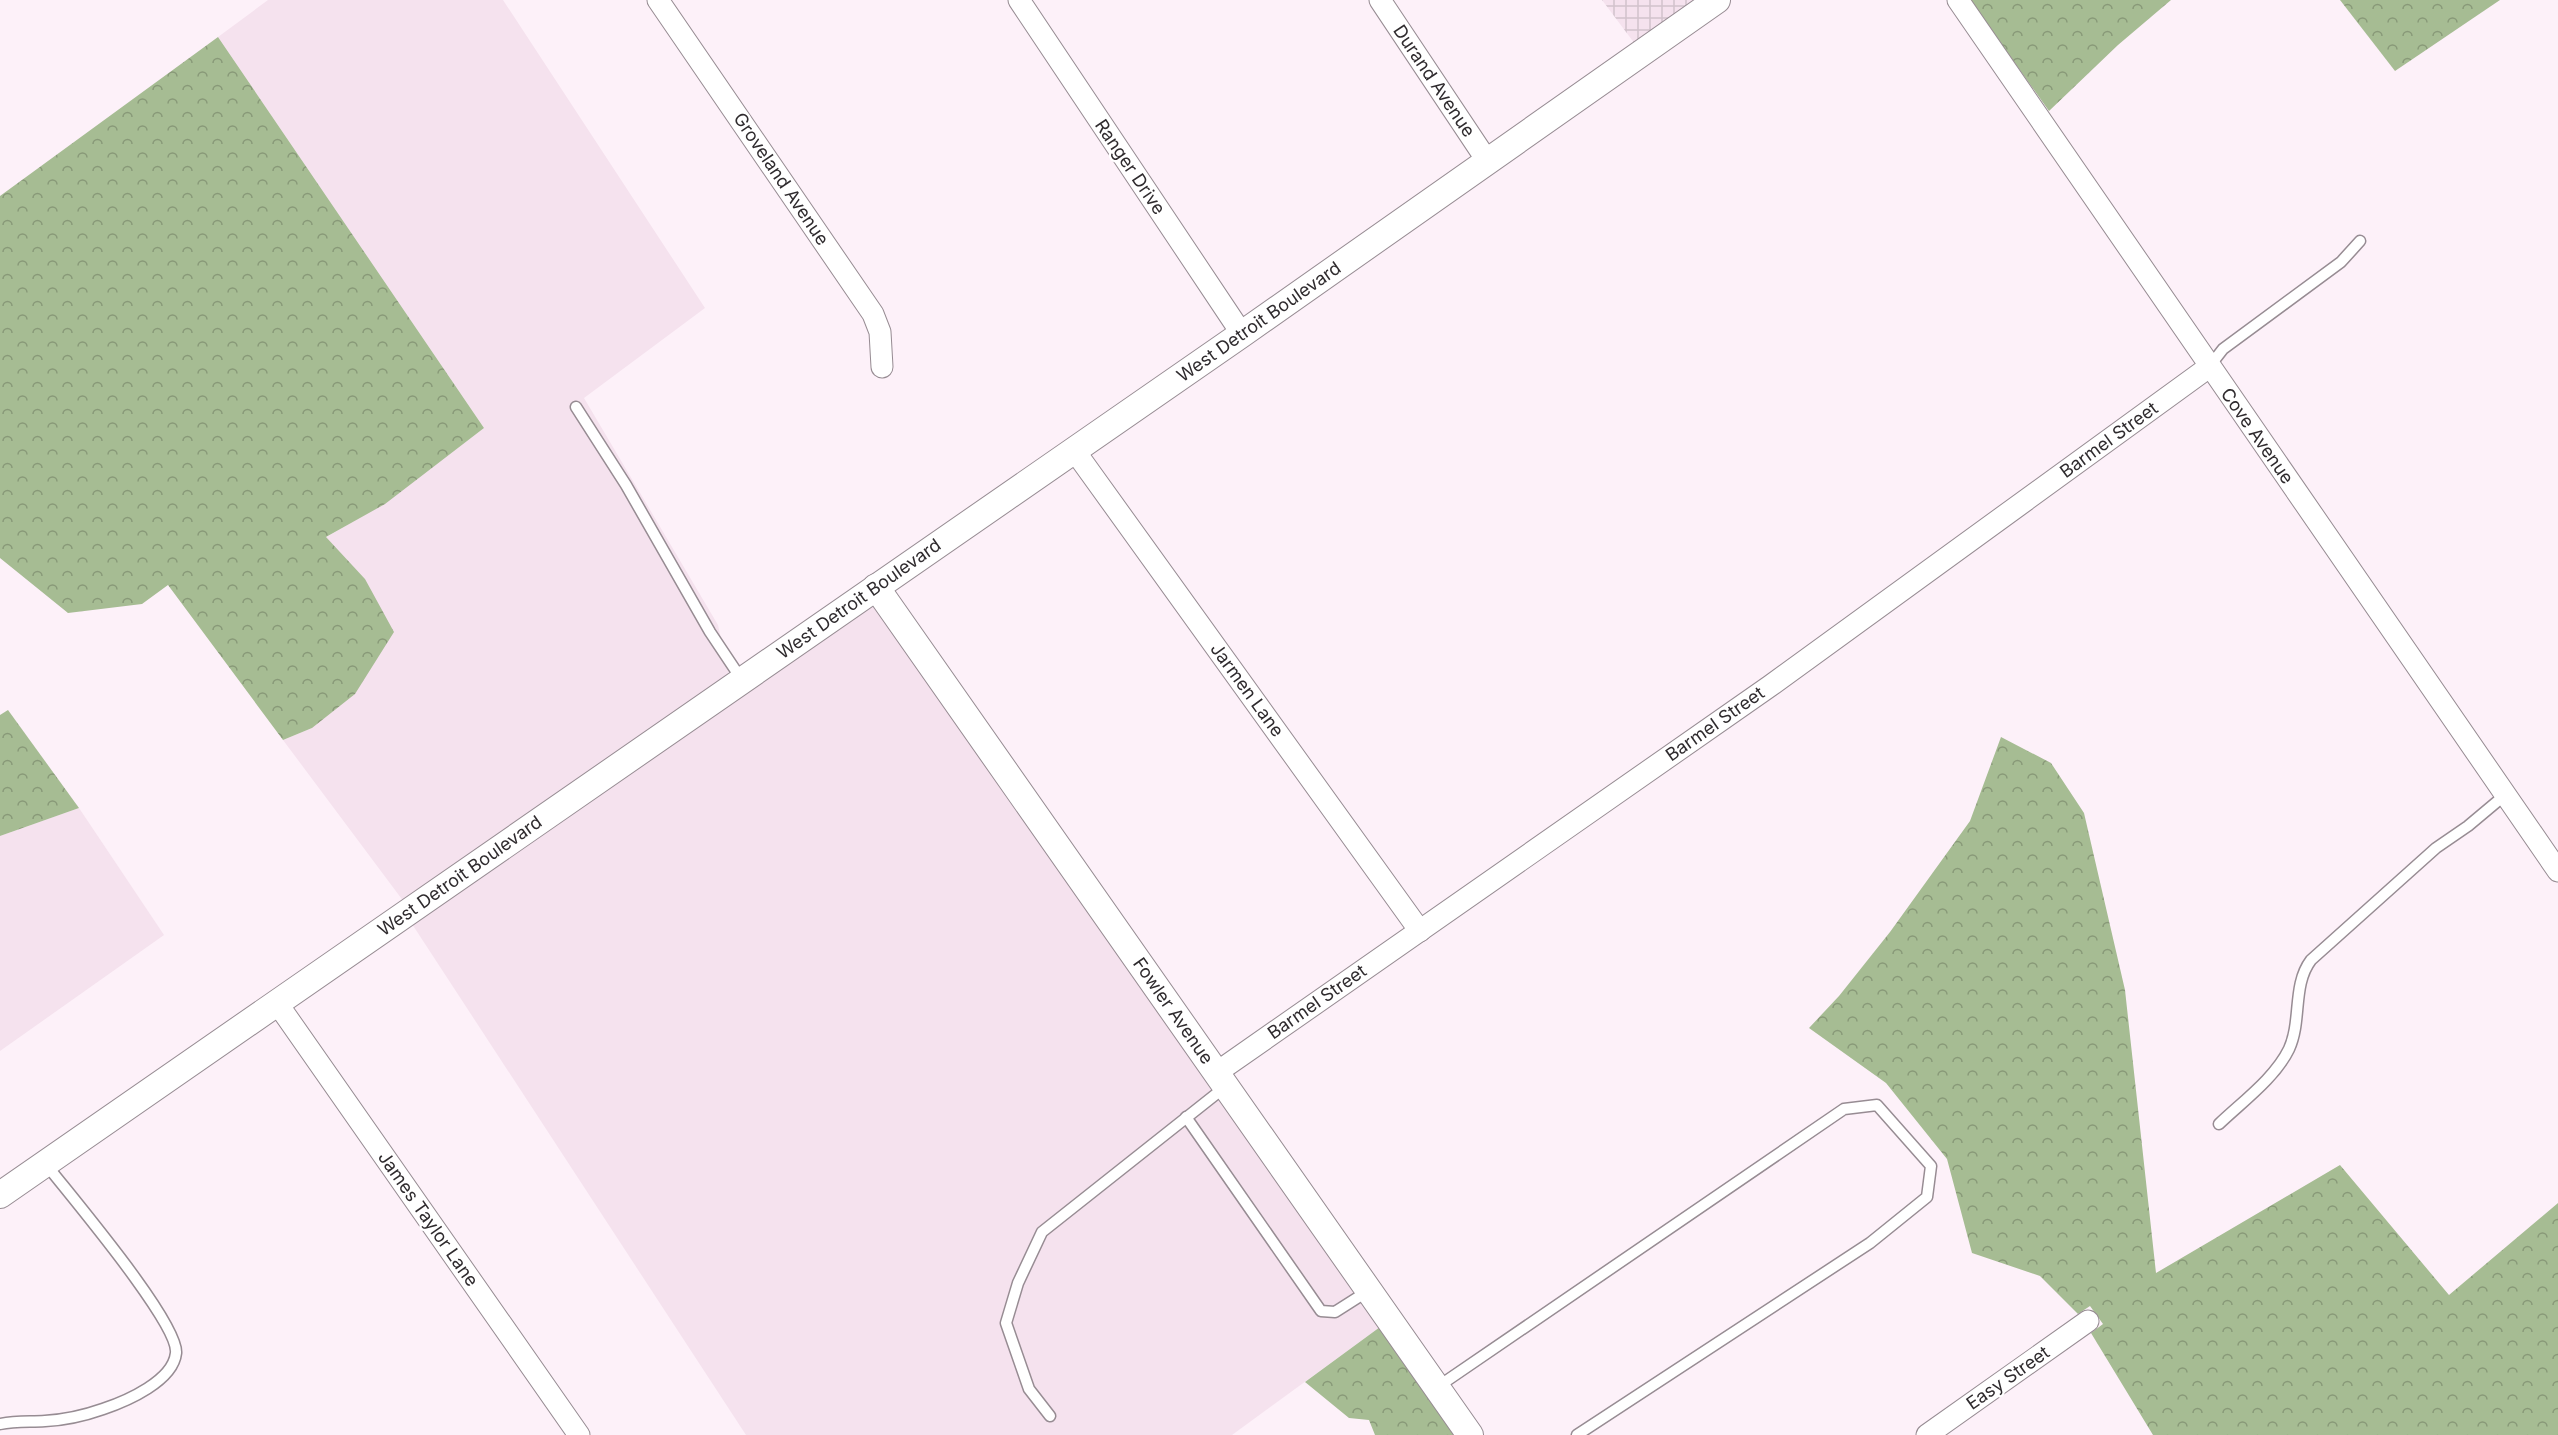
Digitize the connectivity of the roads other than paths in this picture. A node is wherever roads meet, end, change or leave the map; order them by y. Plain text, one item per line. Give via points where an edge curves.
1 (658, 0) edge
2 (1019, 0) edge
3 (1380, 0) edge
4 (1958, 0) edge
5 (1713, 1) edge
6 (1488, 162) junction
7 (2360, 241) dead end
8 (1242, 334) junction
9 (882, 367) dead end
10 (2209, 367) junction
11 (576, 407) dead end
12 (1074, 450) junction
13 (876, 587) junction
14 (742, 680) junction
15 (2505, 795) junction
16 (2558, 871) edge
17 (1420, 931) junction
18 (277, 1003) junction
19 (1221, 1080) junction
20 (1186, 1117) junction
21 (2219, 1124) dead end
22 (45, 1163) junction
23 (0, 1195) edge
24 (1368, 1291) junction
25 (2088, 1321) dead end
26 (1436, 1388) junction
27 (1050, 1416) dead end
28 (0, 1424) edge
29 (579, 1435) edge
30 (1470, 1435) edge
31 (1577, 1435) edge
32 (1928, 1435) edge

1 - 9 street, Groveland Avenue via 873,314 880,332
2 - 8 street, Ranger Drive
3 - 6 street, Durand Avenue
4 - 10 street, Cove Avenue
5 - 6 street, West Detroit Boulevard
6 - 8 street, West Detroit Boulevard
7 - 10 lane via 2341,262 2223,349
8 - 12 street, West Detroit Boulevard
10 - 15 street, Cove Avenue
10 - 17 street, Barmel Street via 1770,686
11 - 14 lane
12 - 13 street, West Detroit Boulevard
12 - 17 street, Jarmen Lane
13 - 14 street, West Detroit Boulevard
13 - 19 street, Fowler Avenue
14 - 18 street, West Detroit Boulevard
15 - 16 street, Cove Avenue
15 - 21 lane via 2436,848 2311,960 2302,976 2289,1048 2272,1072
17 - 19 street, Barmel Street
18 - 22 street, West Detroit Boulevard
18 - 29 street, James Taylor Lane
19 - 20 lane
19 - 24 street, Fowler Avenue
20 - 24 lane via 1321,1311 1335,1312
20 - 27 lane via 1042,1232 1018,1283 1006,1323 1029,1389
22 - 23 street, West Detroit Boulevard
22 - 28 lane via 132,1272 172,1336 176,1352 172,1368 134,1398 102,1410 49,1421
24 - 26 street, Fowler Avenue
25 - 32 street, Easy Street
26 - 30 street, Fowler Avenue
26 - 31 lane via 1844,1109 1877,1105 1931,1166 1927,1197 1870,1243

